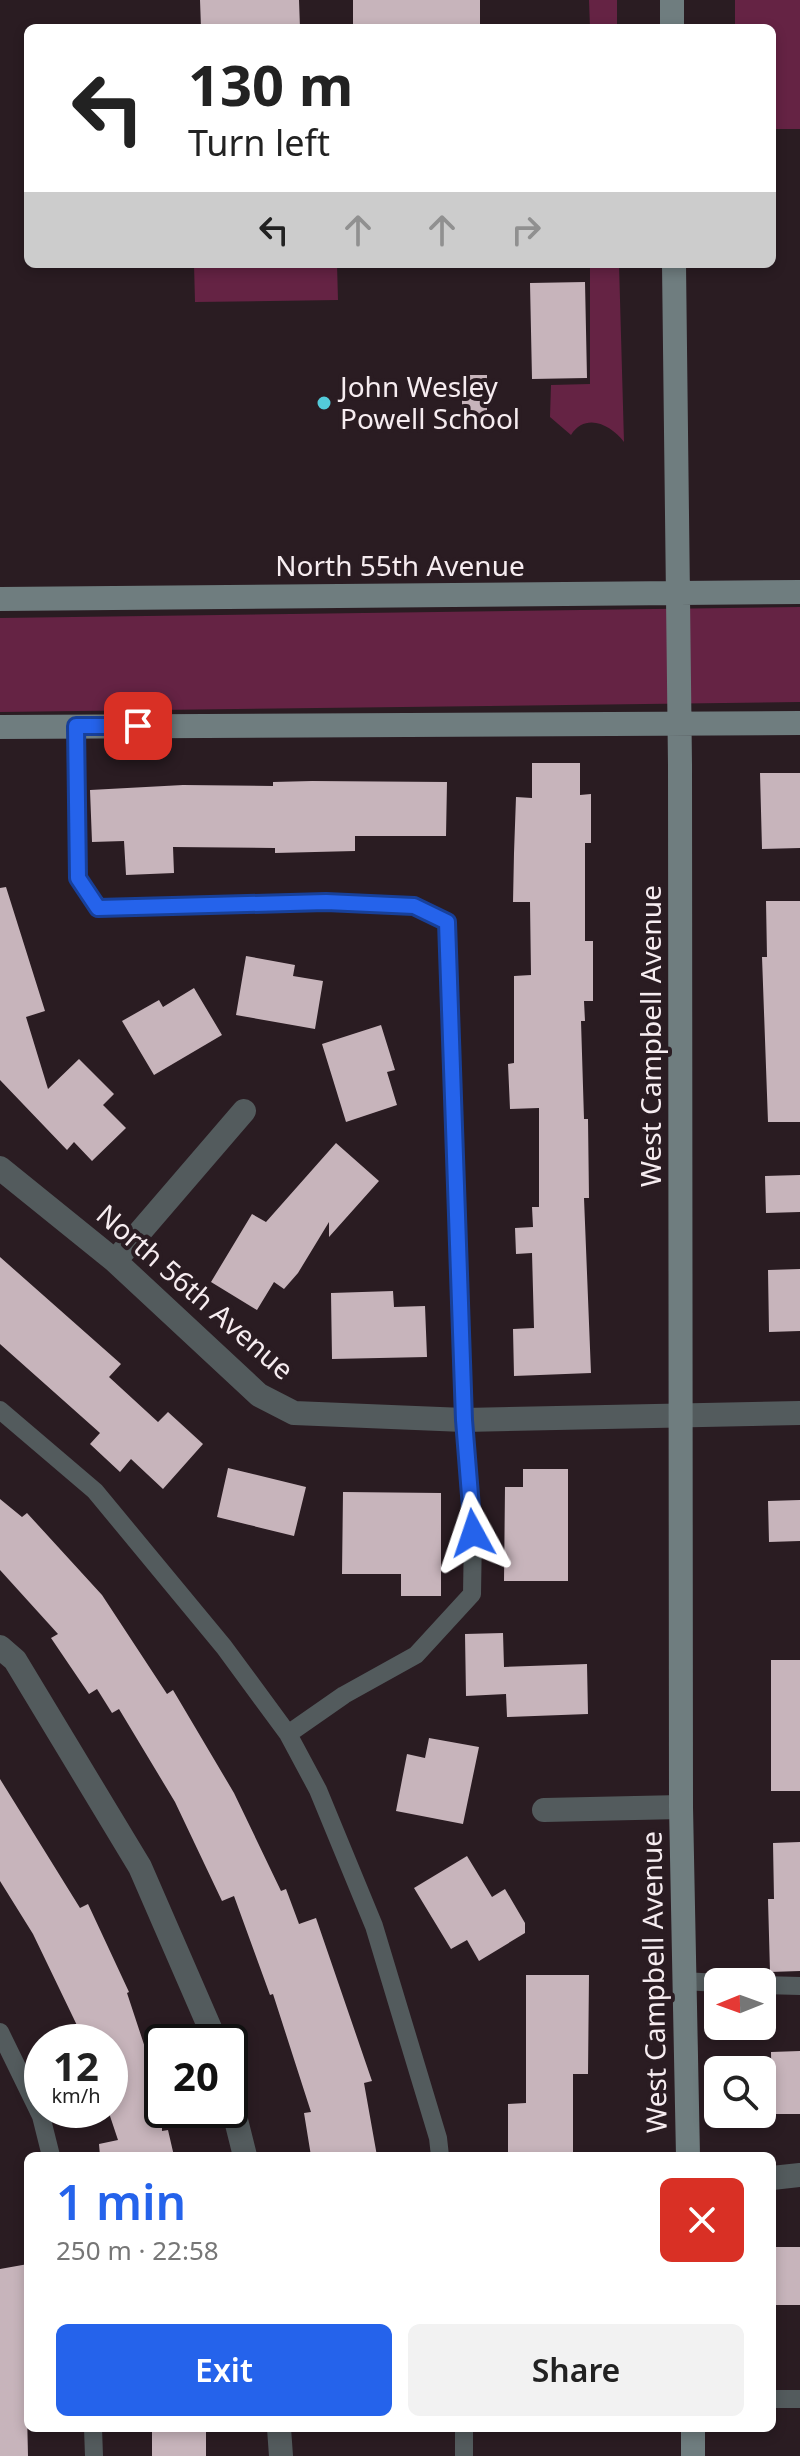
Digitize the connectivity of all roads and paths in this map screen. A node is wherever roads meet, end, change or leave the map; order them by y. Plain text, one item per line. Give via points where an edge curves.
1 (672, 0) edge
2 (672, 24) edge
3 (674, 268) edge
4 (800, 592) edge
5 (678, 594) junction
6 (0, 599) edge
7 (800, 723) edge
8 (679, 725) junction
9 (76, 726) junction
10 (0, 727) edge
11 (244, 1111) dead end
12 (0, 1168) edge
13 (115, 1261) junction
14 (0, 1410) edge
15 (800, 1413) edge
16 (683, 1416) junction
17 (464, 1420) junction
18 (0, 1647) edge
19 (288, 1734) junction
20 (681, 1807) junction
21 (544, 1810) dead end
22 (684, 1981) junction
23 (704, 1982) edge
24 (776, 1985) edge
25 (800, 1986) edge
26 (208, 2024) edge
27 (0, 2032) edge
28 (238, 2128) edge
29 (50, 2152) edge
30 (244, 2152) edge
31 (440, 2152) edge
32 (688, 2152) edge
33 (800, 2175) edge
34 (776, 2178) edge
35 (776, 2399) edge
36 (800, 2399) edge
37 (93, 2432) edge
38 (279, 2432) edge
39 (464, 2432) edge
40 (693, 2432) edge
41 (94, 2456) edge
42 (281, 2456) edge
43 (464, 2456) edge
44 (693, 2456) edge

1 - 2 street
3 - 5 street, West Campbell Avenue
4 - 5 street, North 55th Avenue
5 - 6 street, North 55th Avenue
5 - 8 street, West Campbell Avenue
7 - 8 street
8 - 9 street
8 - 16 street, West Campbell Avenue
9 - 10 street
9 - 17 lane via 78,878 98,908 326,902 414,906 447,922
11 - 13 street
12 - 13 street, North 56th Avenue
13 - 17 street, North 56th Avenue via 259,1395 294,1413
14 - 19 lane via 95,1491
15 - 16 street, North 56th Avenue
16 - 17 street, North 56th Avenue
16 - 20 street, West Campbell Avenue
17 - 19 lane via 472,1594 416,1655
18 - 26 street via 15,1660 140,1867
19 - 31 lane via 318,1790 374,1926
20 - 21 street, West Campbell Avenue
20 - 22 street, West Campbell Avenue
22 - 23 lane
22 - 32 street, West Campbell Avenue
24 - 25 lane
27 - 29 lane via 41,2116
28 - 30 street
33 - 34 street
35 - 36 lane
37 - 41 lane
38 - 42 street
39 - 43 lane
40 - 44 street

